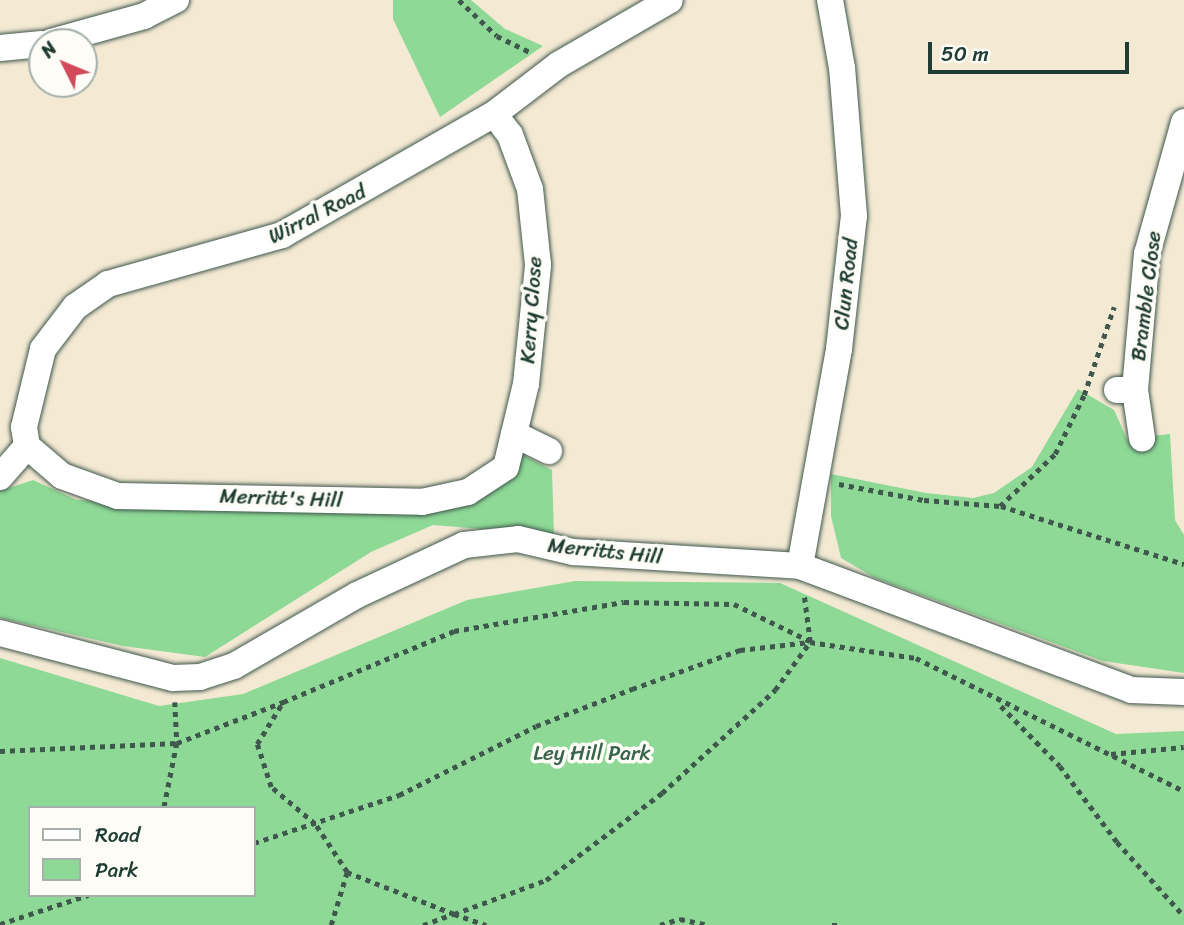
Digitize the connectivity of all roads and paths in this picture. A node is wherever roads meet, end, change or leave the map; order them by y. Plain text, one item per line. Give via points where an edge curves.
1 (176, 0) edge
2 (459, 0) edge
3 (670, 0) edge
4 (830, 0) edge
5 (98, 29) edge
6 (28, 45) edge
7 (0, 48) edge
8 (558, 65) junction
9 (494, 114) junction
10 (1184, 122) edge
11 (1116, 300) dead end
12 (514, 434) junction
13 (1142, 438) dead end
14 (27, 446) junction
15 (548, 451) dead end
16 (0, 477) edge
17 (817, 479) junction
18 (1000, 506) junction
19 (1184, 564) edge
20 (800, 566) junction
21 (0, 633) edge
22 (810, 642) junction
23 (1184, 692) edge
24 (175, 694) dead end
25 (996, 701) junction
26 (283, 702) junction
27 (177, 743) junction
28 (1184, 747) edge
29 (0, 751) edge
30 (1110, 754) junction
31 (1184, 791) edge
32 (164, 806) edge
33 (315, 824) junction
34 (256, 843) edge
35 (347, 872) junction
36 (82, 897) edge
37 (454, 914) junction
38 (1184, 916) edge
39 (0, 924) edge
40 (331, 925) edge
41 (424, 925) edge
42 (486, 925) edge
43 (660, 925) edge
44 (709, 925) edge
45 (832, 925) edge
46 (842, 925) edge

1 - 5 street via 144,16
2 - 8 path via 496,36
3 - 8 street, Wirral Road
4 - 17 street, Clun Road via 842,68 854,216 839,349
6 - 7 street
8 - 9 street, Wirral Road
9 - 12 street, Kerry Close via 510,135 530,189 538,265 526,384
9 - 14 street, Wirral Road via 282,235 108,284 75,307 43,349 24,427
10 - 13 street, Bramble Close via 1147,254 1126,390
11 - 18 path via 1084,395 1055,454
12 - 14 street, Merritt's Hill via 506,467 468,492 422,502 118,496 62,476
12 - 15 street
14 - 16 street
17 - 18 path via 924,500
17 - 20 street, Clun Road
18 - 19 path
20 - 21 street, Merritts Hill via 573,552 519,539 464,545 357,596 234,666 200,677 173,678
20 - 22 path
20 - 23 street, Merritts Hill via 1131,690
22 - 25 path via 916,658
22 - 26 path via 734,604 624,602 454,631
22 - 33 path via 740,650 632,689 536,726 399,795
22 - 37 path via 775,690 662,793 546,880
24 - 27 path
25 - 30 path
25 - 38 path via 1060,766 1117,842
26 - 27 path
26 - 33 path via 257,744 271,788
27 - 29 path
27 - 32 path
28 - 30 path
30 - 31 path
33 - 34 path
33 - 35 path
35 - 37 path
35 - 40 path
36 - 39 path
37 - 41 path
37 - 42 path
43 - 44 path via 680,919
45 - 46 path

